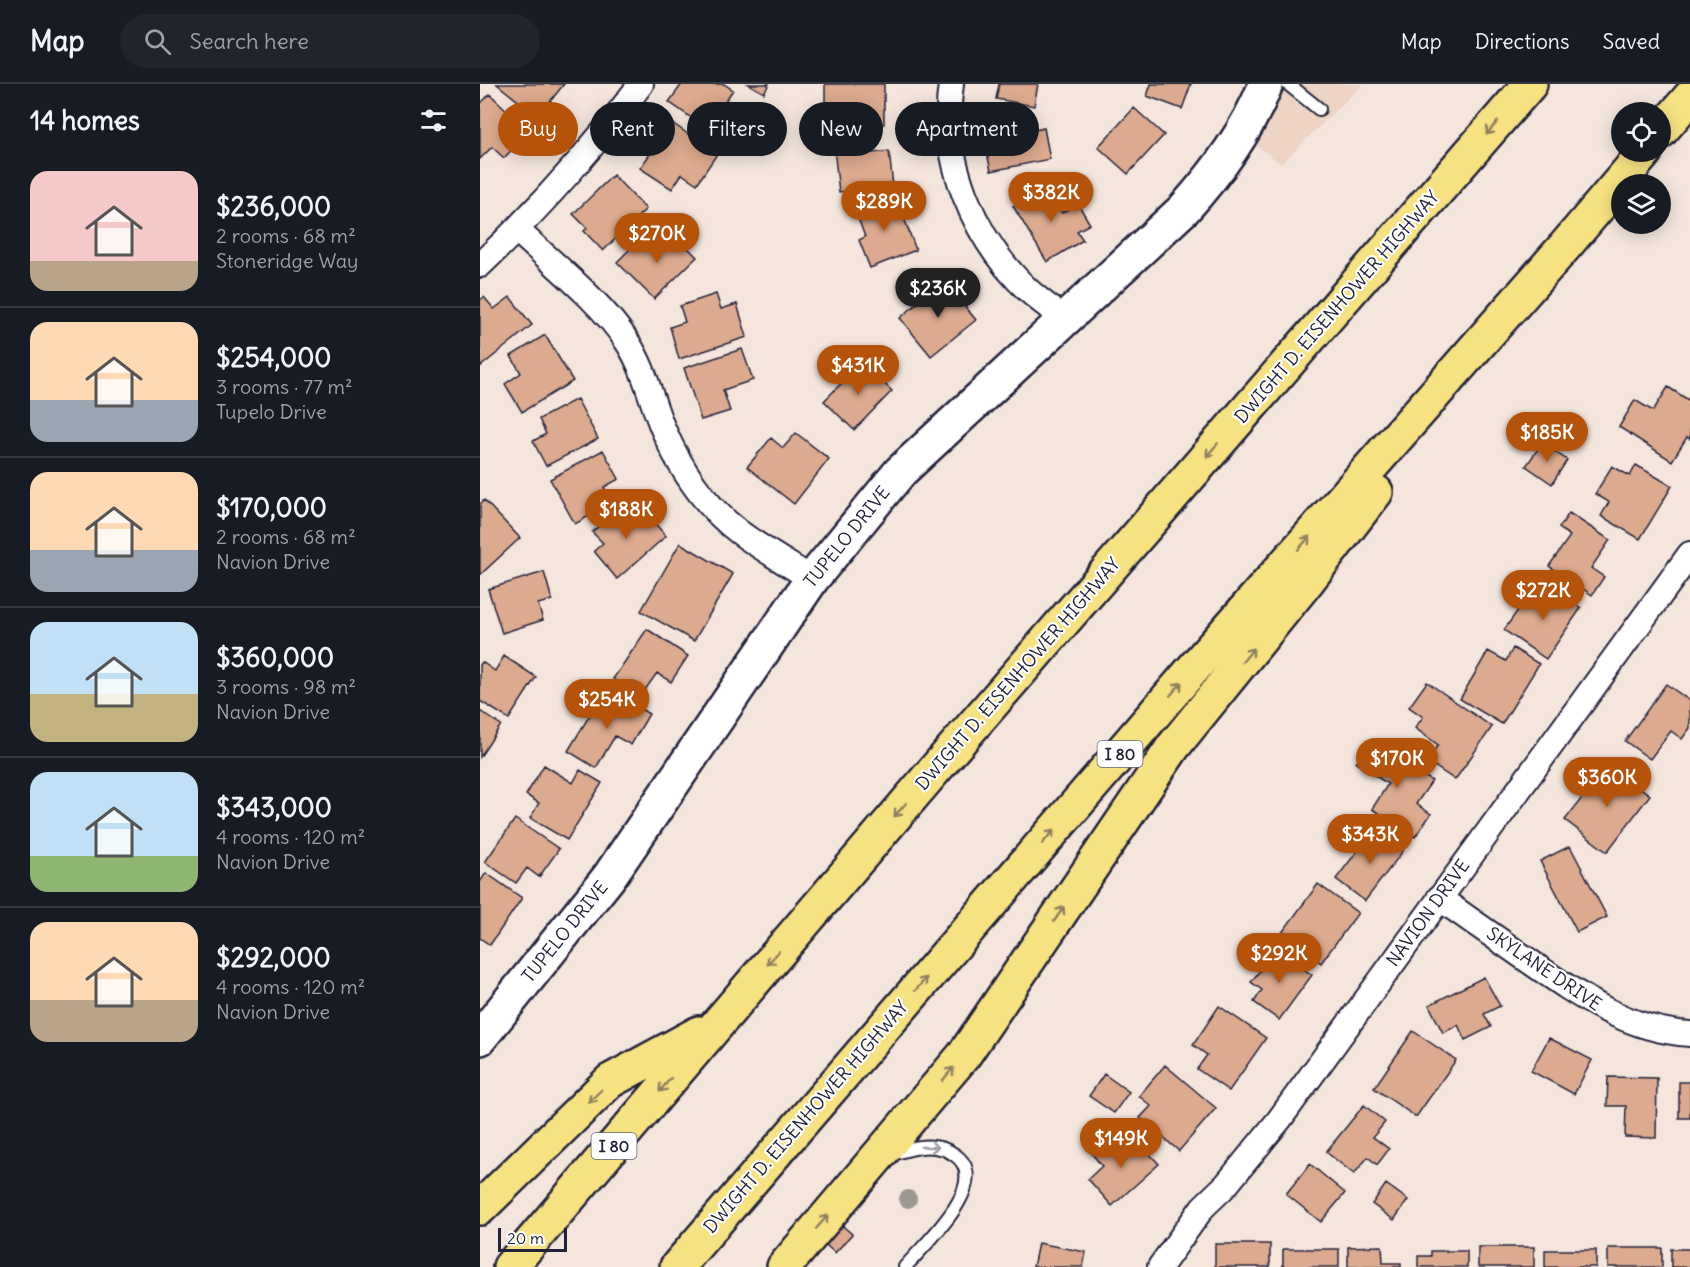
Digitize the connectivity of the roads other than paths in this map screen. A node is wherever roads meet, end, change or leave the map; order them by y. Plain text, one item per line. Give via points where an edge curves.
1 (641, 84) edge
2 (951, 84) edge
3 (1266, 84) edge
4 (1287, 84) edge
5 (1530, 84) edge
6 (1690, 97) edge
7 (1319, 109) dead end
8 (1671, 119) edge
9 (1637, 162) edge
10 (517, 230) junction
11 (1566, 245) junction
12 (480, 265) edge
13 (1065, 319) junction
14 (1690, 554) edge
15 (812, 579) junction
16 (1439, 898) junction
17 (717, 1024) junction
18 (1690, 1034) edge
19 (480, 1038) edge
20 (874, 1161) junction
21 (480, 1208) edge
22 (510, 1267) edge
23 (677, 1267) edge
24 (784, 1267) edge
25 (905, 1267) edge
26 (1160, 1267) edge

1 - 10 street via 571,173
2 - 13 street via 954,159 970,208 1005,265
3 - 13 street, TUPELO DRIVE via 1237,143 1212,178
4 - 7 lane
5 -> 17 highway, DWIGHT D. EISENHOWER HIGHWAY / I 80
6 - 8 highway
9 - 11 highway, DWIGHT D. EISENHOWER HIGHWAY / I 80
10 - 12 street
10 - 15 street via 605,313 628,343 676,458 694,486 739,532
20 -> 11 highway via 964,1055 1173,747 1309,579
23 -> 11 highway, DWIGHT D. EISENHOWER HIGHWAY / I 80
13 - 15 street, TUPELO DRIVE via 900,472
14 - 16 street, NAVION DRIVE
15 - 19 street, TUPELO DRIVE via 609,877
16 - 18 street, SKYLANE DRIVE via 1613,1015
16 - 26 street, NAVION DRIVE via 1279,1120 1203,1207
17 -> 21 highway via 610,1081
17 -> 22 highway, DWIGHT D. EISENHOWER HIGHWAY / I 80
24 -> 20 highway
20 -> 25 lane via 906,1149 931,1146 960,1158 967,1170 968,1185 956,1208

